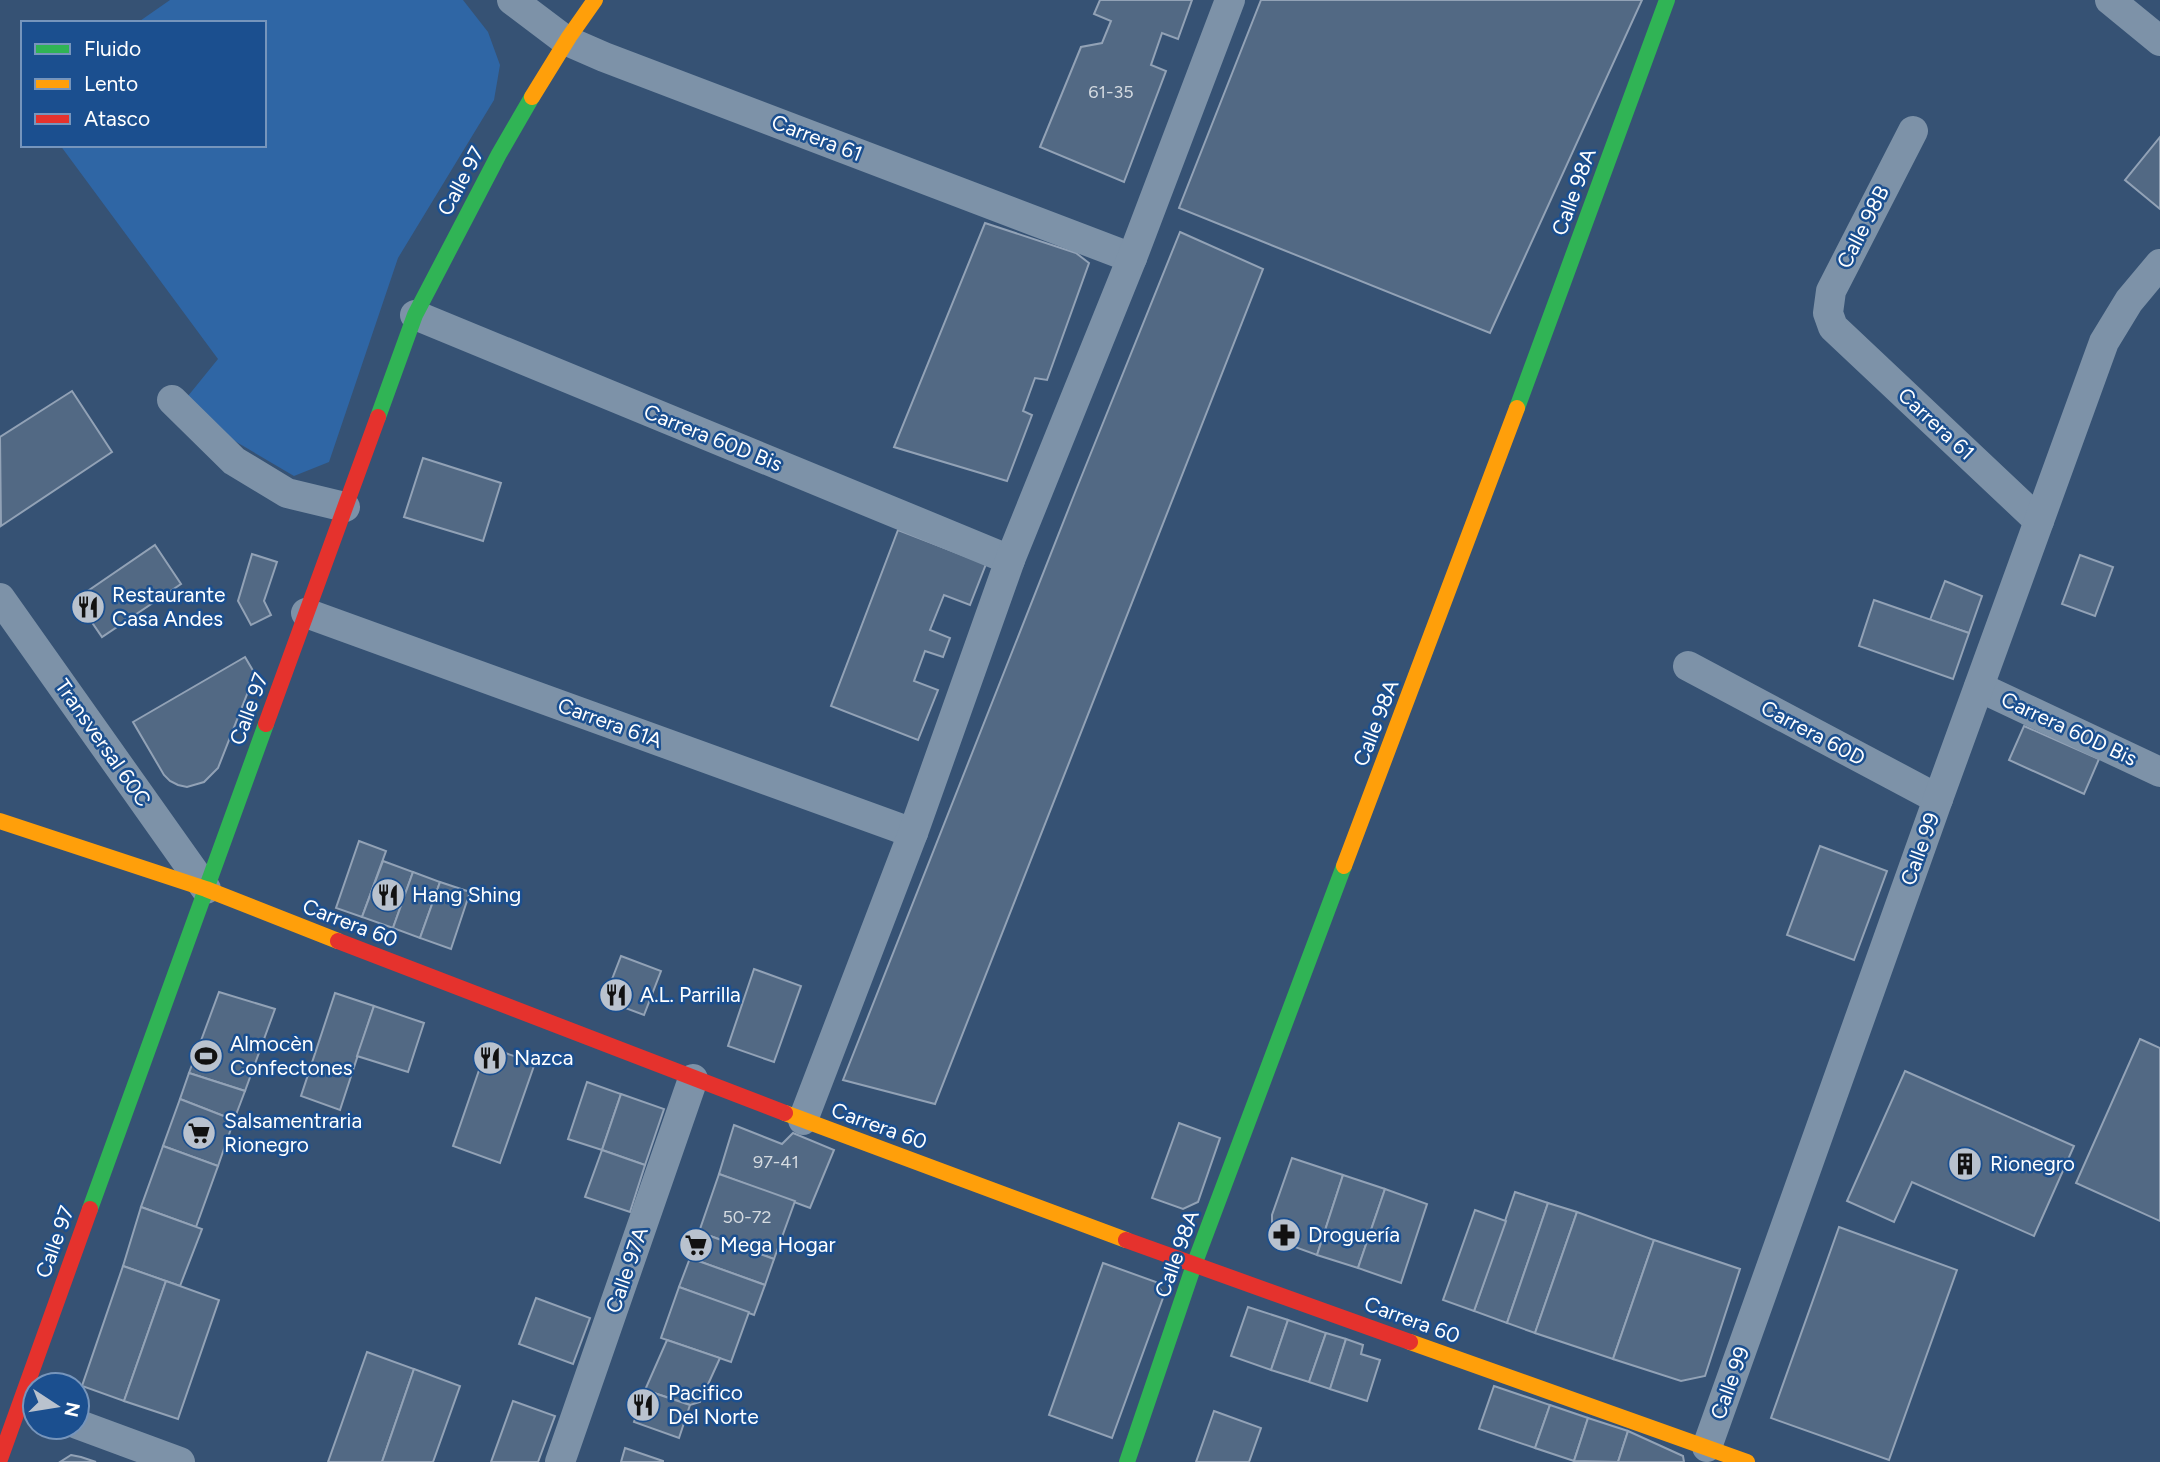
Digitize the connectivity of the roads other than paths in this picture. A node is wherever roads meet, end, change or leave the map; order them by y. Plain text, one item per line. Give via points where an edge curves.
1 (512, 0) edge
2 (595, 0) edge
3 (1230, 0) edge
4 (1667, 0) edge
5 (2110, 0) edge
6 (565, 40) junction
7 (2160, 41) edge
8 (1913, 131) dead end
9 (1132, 258) junction
10 (2160, 264) edge
11 (415, 315) junction
12 (1833, 327) joint
13 (172, 400) dead end
14 (345, 507) junction
15 (2039, 521) junction
16 (1010, 560) junction
17 (0, 597) edge
18 (306, 613) junction
19 (1688, 666) dead end
20 (1979, 687) junction
21 (2160, 772) edge
22 (1938, 799) junction
23 (0, 821) edge
24 (913, 833) junction
25 (206, 889) junction
26 (693, 1079) junction
27 (803, 1120) junction
28 (1194, 1265) junction
29 (33, 1371) edge
30 (21, 1404) edge
31 (91, 1429) edge
32 (1707, 1447) junction
33 (0, 1459) edge
34 (180, 1462) edge
35 (560, 1462) edge
36 (1127, 1462) edge
37 (1747, 1462) edge

1 - 6 street, Carrera 61
2 - 6 street, Calle 97
3 - 9 street
4 - 28 street, Calle 98A
5 - 7 street
6 - 9 street, Carrera 61
6 - 11 street, Calle 97 via 499,153
8 - 12 street, Calle 98B via 1831,291 1828,313
9 - 16 street
10 - 15 street, Calle 99 via 2129,301 2104,342
11 - 14 street, Calle 97
11 - 16 street, Carrera 60D Bis
12 - 15 street, Carrera 61
13 - 14 street via 234,461 287,493
14 - 18 street, Calle 97
15 - 20 street, Calle 99
16 - 24 street
17 - 25 street, Transversal 60C
18 - 24 street, Carrera 61A
18 - 25 street, Calle 97
19 - 22 street, Carrera 60D
20 - 21 street, Carrera 60D Bis
20 - 22 street, Calle 99
22 - 32 street, Calle 99
23 - 25 street, Carrera 60
24 - 27 street
25 - 26 street, Carrera 60
25 - 29 street, Calle 97
26 - 27 street, Carrera 60
26 - 35 street, Calle 97A
27 - 28 street, Carrera 60
28 - 32 street, Carrera 60
28 - 36 street, Calle 98A
30 - 33 street, Calle 97
31 - 34 street
32 - 37 street, Carrera 60

